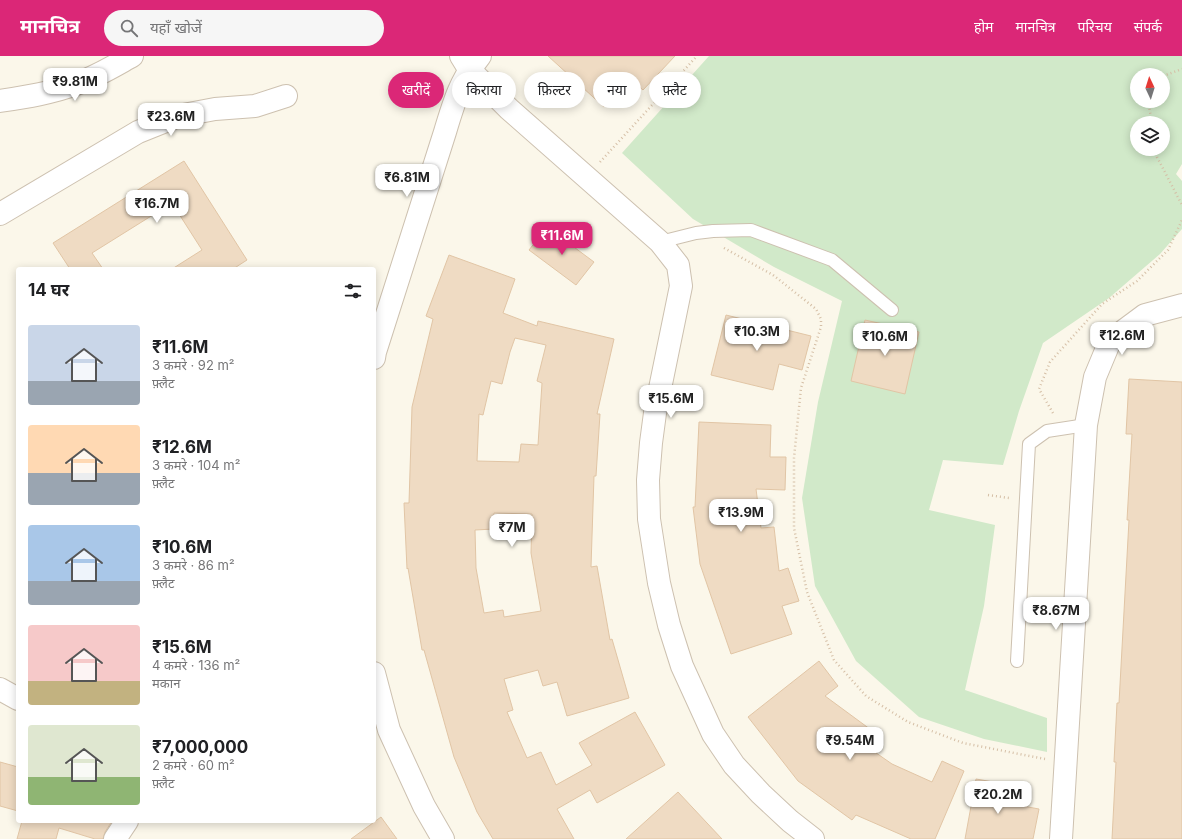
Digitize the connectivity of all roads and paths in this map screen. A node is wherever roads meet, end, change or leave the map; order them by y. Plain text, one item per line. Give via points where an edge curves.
1 (132, 56) edge
2 (697, 56) edge
3 (470, 60) edge
4 (1182, 69) edge
5 (1170, 73) edge
6 (286, 96) dead end
7 (0, 101) edge
8 (1157, 156) edge
9 (586, 177) junction
10 (1182, 205) edge
11 (0, 214) edge
12 (696, 233) junction
13 (660, 242) junction
14 (1182, 305) edge
15 (892, 310) dead end
16 (376, 349) edge
17 (1086, 425) junction
18 (988, 495) dead end
19 (1026, 500) junction
20 (1017, 661) dead end
21 (0, 689) edge
22 (376, 690) edge
23 (16, 698) edge
24 (381, 731) edge
25 (1065, 763) junction
26 (126, 823) edge
27 (115, 839) edge
28 (443, 839) edge
29 (813, 839) edge
30 (1061, 839) edge

1 - 7 street via 77,84
2 - 9 path
3 - 9 street via 508,108
3 - 16 street via 455,98
4 - 5 path
6 - 11 street via 255,106 215,109 178,116 138,132
8 - 10 path
9 - 13 street
12 - 13 lane
12 - 15 lane via 750,230 832,260
12 - 25 path via 773,275 816,309 821,319 801,388 794,458 794,528 807,592 834,660 866,696 908,722 963,743
13 - 29 street via 678,265 682,286 655,413 648,480 650,526 669,625 682,666 713,734 734,765 761,794
14 - 17 street via 1145,315 1110,341 1095,377
17 - 19 lane via 1047,431 1029,444
17 - 25 street
18 - 19 path
19 - 20 lane
21 - 23 street
22 - 24 street
24 - 28 street
25 - 30 street
26 - 27 street

